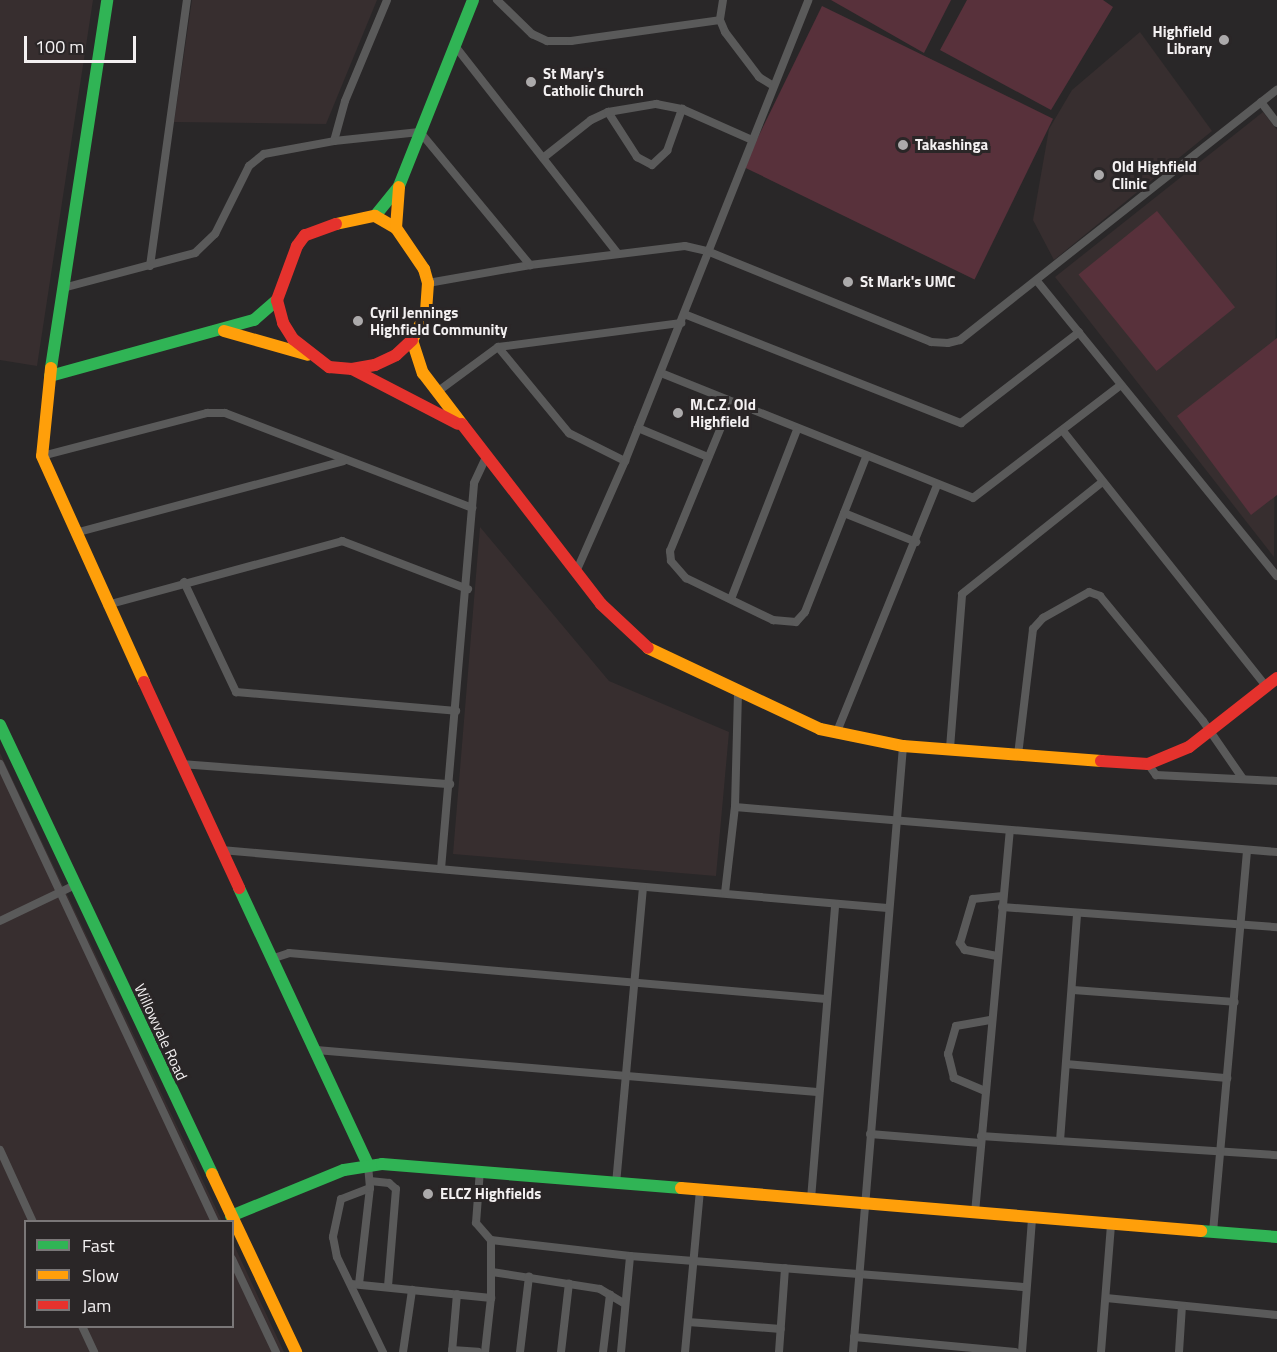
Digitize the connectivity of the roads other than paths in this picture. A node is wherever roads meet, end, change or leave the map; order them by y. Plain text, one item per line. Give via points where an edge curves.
1 (108, 0) edge
2 (187, 0) edge
3 (387, 0) edge
4 (473, 0) edge
5 (497, 0) edge
6 (723, 0) edge
7 (808, 0) edge
8 (720, 20) junction
9 (455, 46) junction
10 (772, 85) junction
11 (1277, 90) edge
12 (1261, 102) junction
13 (682, 109) junction
14 (608, 112) junction
15 (1277, 123) edge
16 (420, 132) junction
17 (752, 140) junction
18 (334, 141) junction
19 (543, 158) junction
20 (399, 186) junction
21 (375, 216) junction
22 (396, 228) junction
23 (706, 251) junction
24 (618, 254) junction
25 (530, 265) junction
26 (150, 266) junction
27 (1037, 281) junction
28 (428, 283) junction
29 (63, 288) junction
30 (278, 300) junction
31 (684, 314) junction
32 (681, 323) junction
33 (220, 330) junction
34 (1079, 332) junction
35 (412, 340) junction
36 (498, 347) junction
37 (312, 357) junction
38 (352, 369) junction
39 (661, 373) junction
40 (50, 376) junction
41 (1121, 386) junction
42 (437, 392) junction
43 (731, 403) junction
44 (638, 428) junction
45 (464, 429) junction
46 (797, 430) junction
47 (1063, 431) junction
48 (42, 456) junction
49 (708, 456) junction
50 (486, 457) junction
51 (866, 457) junction
52 (344, 461) junction
53 (625, 461) junction
54 (1101, 483) junction
55 (937, 485) junction
56 (472, 508) junction
57 (844, 513) junction
58 (75, 533) junction
59 (916, 542) junction
60 (576, 572) junction
61 (1276, 574) edge
62 (184, 582) junction
63 (468, 590) junction
64 (731, 599) junction
65 (107, 604) junction
66 (1277, 678) edge
67 (1266, 686) junction
68 (738, 692) junction
69 (456, 711) junction
70 (0, 725) edge
71 (1207, 732) junction
72 (836, 734) junction
73 (903, 746) junction
74 (950, 748) junction
75 (1018, 755) junction
76 (181, 764) junction
77 (1148, 764) junction
78 (0, 765) edge
79 (1243, 779) junction
80 (1277, 781) edge
81 (450, 784) junction
82 (735, 807) junction
83 (896, 820) junction
84 (1010, 832) junction
85 (221, 850) junction
86 (1247, 850) junction
87 (1277, 852) edge
88 (441, 869) junction
89 (75, 885) junction
90 (643, 888) junction
91 (60, 893) junction
92 (724, 893) junction
93 (1003, 896) junction
94 (835, 904) junction
95 (1002, 907) junction
96 (887, 908) junction
97 (1077, 915) junction
98 (0, 921) edge
99 (1239, 922) junction
100 (1277, 927) edge
101 (997, 956) junction
102 (271, 959) junction
103 (634, 982) junction
104 (1073, 990) junction
105 (826, 999) junction
106 (1235, 1002) junction
107 (991, 1020) junction
108 (316, 1050) junction
109 (1066, 1064) junction
110 (624, 1075) junction
111 (1227, 1078) junction
112 (986, 1091) junction
113 (818, 1092) junction
114 (870, 1134) junction
115 (981, 1139) junction
116 (1060, 1141) junction
117 (0, 1150) edge
118 (1221, 1150) junction
119 (1277, 1155) edge
120 (368, 1165) junction
121 (480, 1170) junction
122 (616, 1184) junction
123 (370, 1185) junction
124 (700, 1190) junction
125 (811, 1199) junction
126 (864, 1203) junction
127 (975, 1213) junction
128 (231, 1216) junction
129 (1032, 1218) junction
130 (33, 1220) edge
131 (215, 1220) edge
132 (233, 1220) edge
133 (234, 1222) edge
134 (1111, 1224) junction
135 (1213, 1232) junction
136 (1277, 1237) edge
137 (491, 1240) junction
138 (630, 1256) junction
139 (695, 1260) junction
140 (234, 1262) edge
141 (785, 1268) junction
142 (492, 1272) junction
143 (860, 1272) junction
144 (529, 1277) junction
145 (569, 1283) junction
146 (355, 1284) junction
147 (388, 1287) junction
148 (1026, 1287) junction
149 (412, 1290) junction
150 (457, 1294) junction
151 (610, 1294) junction
152 (491, 1298) junction
153 (1106, 1298) junction
154 (625, 1304) junction
155 (1182, 1306) junction
156 (1277, 1315) edge
157 (688, 1322) junction
158 (83, 1328) edge
159 (781, 1329) junction
160 (854, 1337) junction
161 (452, 1351) edge
162 (94, 1352) edge
163 (276, 1352) edge
164 (296, 1352) edge
165 (383, 1352) edge
166 (403, 1352) edge
167 (478, 1352) edge
168 (485, 1352) edge
169 (520, 1352) edge
170 (561, 1352) edge
171 (603, 1352) edge
172 (621, 1352) edge
173 (685, 1352) edge
174 (779, 1352) edge
175 (853, 1352) edge
176 (1016, 1352) edge
177 (1022, 1352) edge
178 (1101, 1352) edge
179 (1179, 1352) edge

1 - 29 street
2 - 26 street
3 - 18 street via 345,101
4 - 9 street
5 - 8 street via 532,34 547,40 571,41
6 - 8 street
7 - 10 street
8 - 10 street via 759,77
9 - 16 street
9 - 19 street
10 - 17 street
11 - 12 street
12 - 15 street
12 - 27 street
13 - 14 street via 656,104
13 - 14 street via 667,151 652,165 637,157
13 - 17 street
14 - 19 street via 591,120
16 - 18 street
16 - 20 street
16 - 25 street
17 - 23 street
18 - 26 street via 256,159 205,246
19 - 24 street
20 - 21 street
20 - 22 street
21 - 22 street
21 - 30 street via 323,226 305,235 297,246
22 - 28 street via 424,269
23 - 24 street via 669,246
23 - 27 street via 940,343 960,340
23 - 31 street
24 - 25 street
25 - 28 street
26 - 29 street
27 - 34 street
28 - 35 street via 426,313
29 - 40 street
30 - 33 street via 254,320
30 - 37 street via 283,323
31 - 32 street
31 - 34 street via 961,423
32 - 36 street
32 - 39 street
33 - 37 street
33 - 40 street
34 - 41 street
35 - 38 street via 396,355 375,365
35 - 42 street via 420,366
36 - 42 street
36 - 53 street via 569,433
37 - 38 street via 329,367
38 - 45 street via 442,413
39 - 43 street
39 - 44 street
40 - 48 street
41 - 47 street
41 - 61 street
42 - 45 street
43 - 46 street
43 - 49 street
44 - 49 street
44 - 53 street
45 - 50 street
46 - 51 street
46 - 64 street
47 - 54 street
47 - 55 street via 976,497
48 - 52 street via 216,412
48 - 58 street
49 - 64 street via 670,551 671,561 686,578
50 - 56 street via 474,483
50 - 60 street
51 - 55 street
51 - 57 street
52 - 56 street
52 - 58 street
53 - 60 street
54 - 67 street
54 - 74 street via 963,594
55 - 59 street
56 - 63 street
57 - 59 street
57 - 64 street via 809,604 796,622 773,620
58 - 65 street
59 - 72 street
60 - 68 street via 640,644
62 - 63 street via 342,541
62 - 65 street
62 - 69 street via 236,692
63 - 69 street
65 - 76 street
66 - 67 street
67 - 71 street
68 - 72 street
68 - 82 street
69 - 81 street
70 - 89 street, Willowvale Road
71 - 75 street via 1203,722 1100,596 1086,592 1043,618 1033,629
71 - 77 street via 1178,753
71 - 79 street
72 - 73 street
73 - 74 street
73 - 83 street
74 - 75 street
75 - 77 street
76 - 81 street
76 - 85 street
77 - 79 street via 1156,774
78 - 91 street
79 - 80 street
81 - 88 street
82 - 83 street
82 - 92 street
83 - 84 street
83 - 96 street
84 - 86 street
84 - 93 street
85 - 88 street
85 - 102 street
86 - 87 street
86 - 99 street
88 - 90 street
89 - 91 street
89 - 128 street, Willowvale Road
90 - 92 street
90 - 103 street
91 - 98 street
91 - 131 street
92 - 94 street
93 - 95 street
93 - 101 street via 973,899 960,943 965,950
94 - 96 street
94 - 105 street
95 - 97 street
95 - 101 street
96 - 114 street
97 - 99 street
97 - 104 street
99 - 100 street
99 - 106 street
101 - 107 street
102 - 103 street via 289,954
102 - 108 street
103 - 105 street
103 - 110 street
104 - 106 street
104 - 109 street
105 - 113 street
106 - 111 street
107 - 112 street
107 - 112 street via 956,1026 948,1054 954,1078
108 - 110 street
108 - 120 street
109 - 111 street
109 - 116 street
110 - 113 street
110 - 122 street
111 - 118 street
112 - 115 street
113 - 125 street
114 - 115 street
114 - 126 street
115 - 116 street
115 - 127 street
116 - 118 street
117 - 130 street
118 - 119 street
118 - 135 street
120 - 121 street
120 - 123 street
120 - 128 street via 305,1185
121 - 122 street
121 - 137 street via 476,1223
122 - 124 street
123 - 146 street
123 - 146 street via 341,1199 336,1209 333,1237 337,1257
123 - 147 street via 389,1183 396,1189
124 - 125 street
124 - 139 street
125 - 126 street
126 - 127 street
126 - 143 street
127 - 129 street
128 - 132 street, Willowvale Road
129 - 134 street
129 - 148 street
133 - 164 street, Willowvale Road
134 - 135 street
134 - 153 street
135 - 136 street
137 - 138 street
137 - 142 street
138 - 139 street
138 - 154 street
139 - 141 street
139 - 157 street
140 - 163 street
141 - 143 street
141 - 159 street
142 - 144 street
142 - 152 street
143 - 148 street
143 - 160 street
144 - 145 street
144 - 169 street
145 - 151 street
145 - 170 street
146 - 147 street
146 - 165 street
147 - 149 street
148 - 177 street
149 - 150 street
149 - 166 street
150 - 152 street
150 - 161 street
151 - 154 street
151 - 171 street
152 - 168 street
153 - 155 street
153 - 178 street
154 - 172 street
155 - 156 street
155 - 179 street
157 - 159 street
157 - 173 street
158 - 162 street
159 - 174 street
160 - 175 street
160 - 176 street
161 - 167 street

